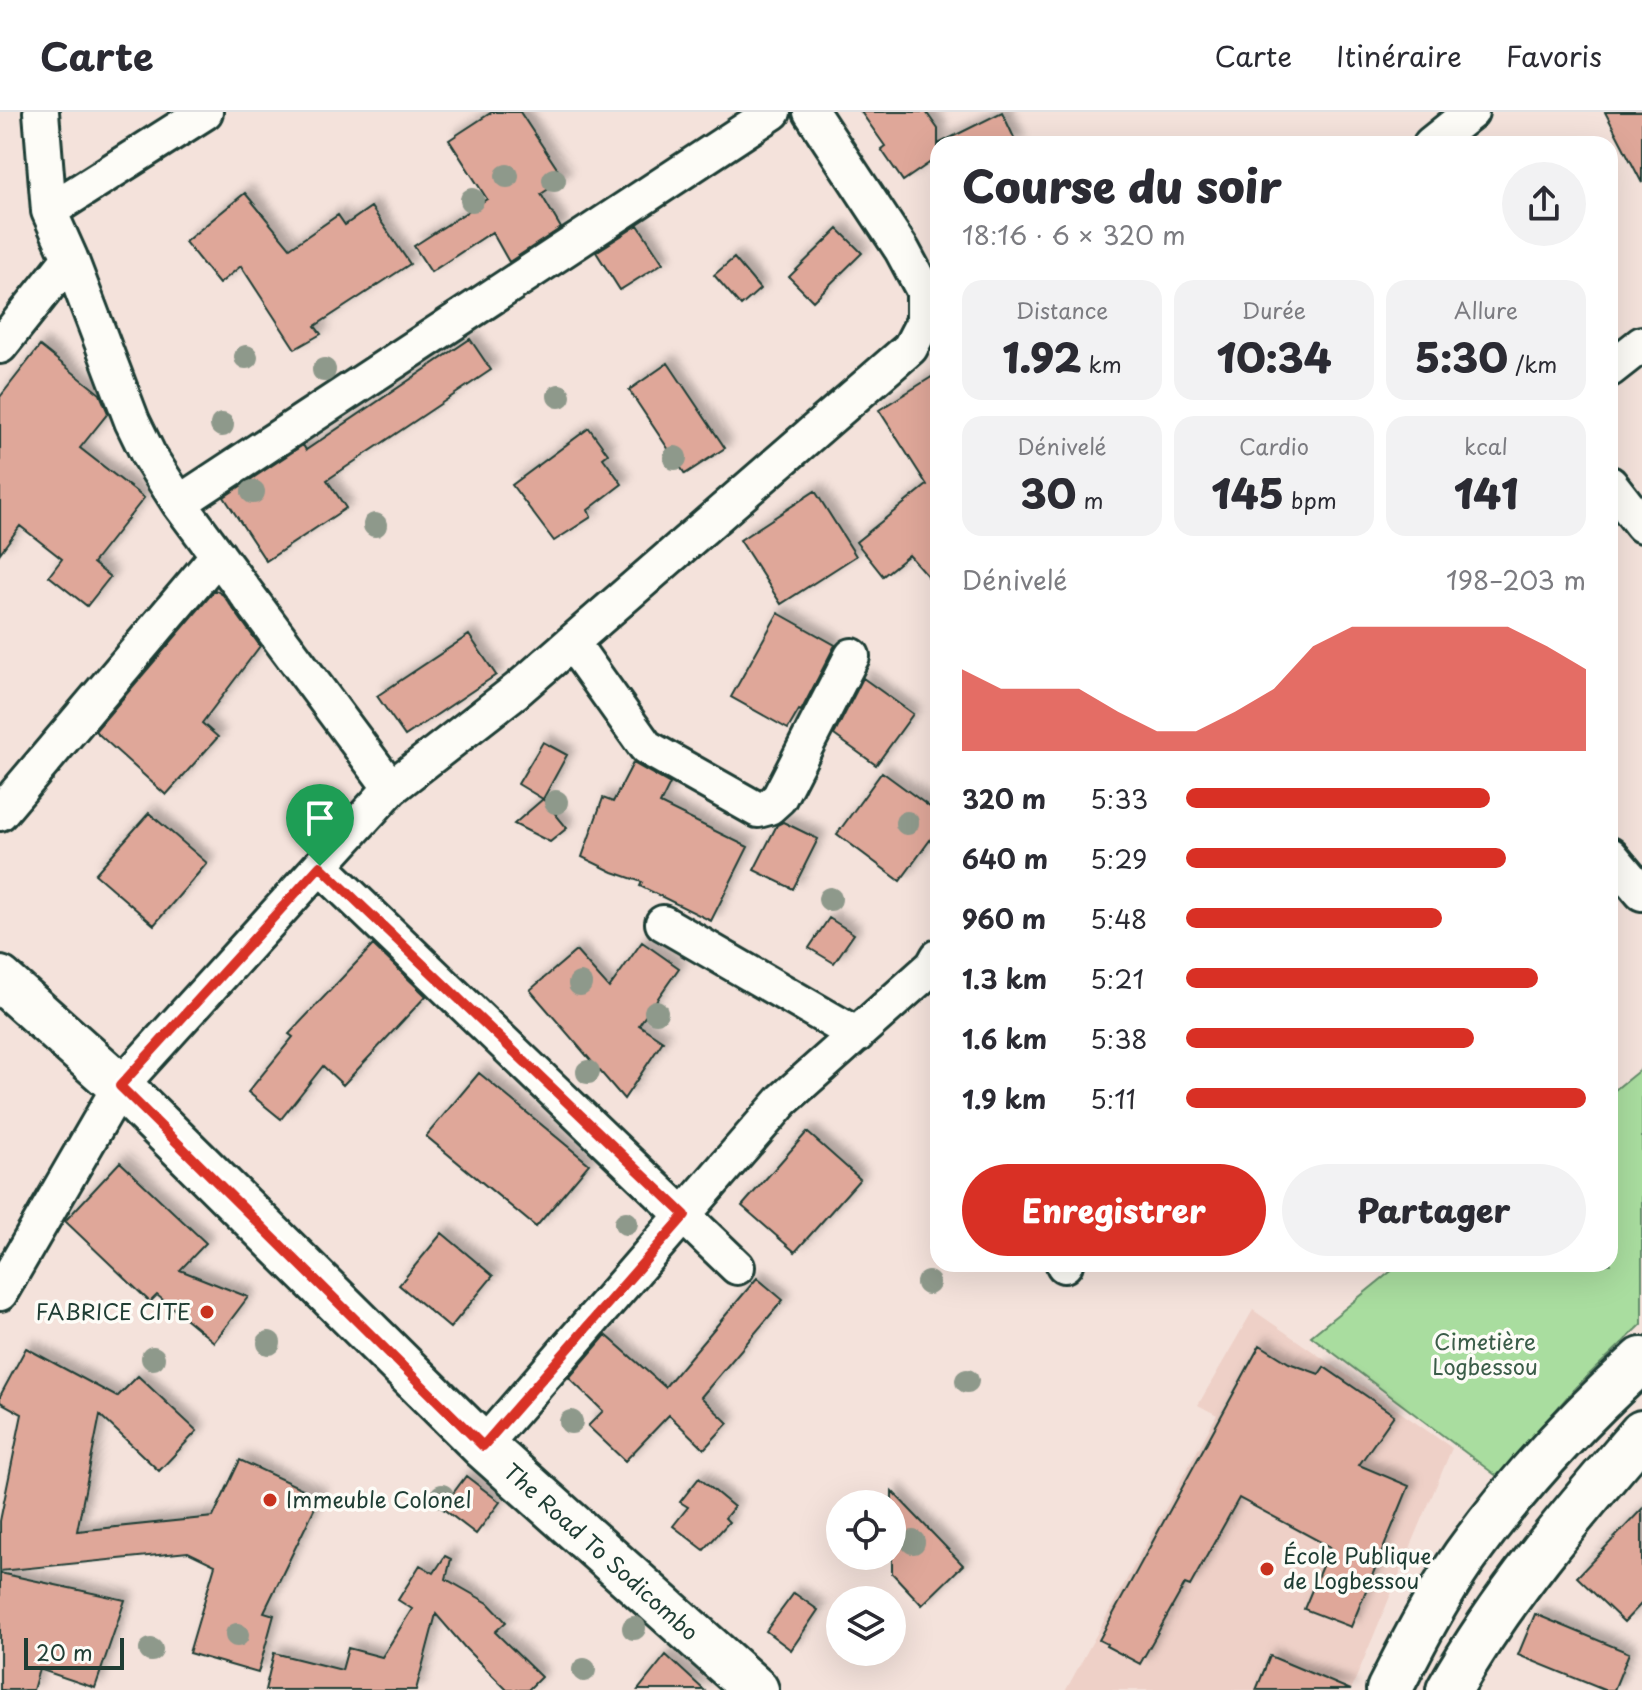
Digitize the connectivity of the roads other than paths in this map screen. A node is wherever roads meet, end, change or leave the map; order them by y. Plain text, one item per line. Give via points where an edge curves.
1 (41, 112) edge
2 (205, 112) edge
3 (773, 112) edge
4 (811, 112) edge
5 (1471, 112) edge
6 (1441, 136) edge
7 (49, 211) junction
8 (70, 258) junction
9 (1642, 344) edge
10 (0, 346) edge
11 (1618, 363) edge
12 (1618, 494) edge
13 (179, 503) junction
14 (1642, 525) edge
15 (218, 555) junction
16 (572, 643) junction
17 (852, 656) dead end
18 (391, 788) junction
19 (0, 813) edge
20 (1618, 864) edge
21 (320, 866) junction
22 (1642, 893) edge
23 (663, 923) dead end
24 (930, 969) edge
25 (0, 979) edge
26 (857, 1035) junction
27 (120, 1086) junction
28 (685, 1215) junction
29 (737, 1267) dead end
30 (0, 1293) edge
31 (1642, 1360) edge
32 (1642, 1433) edge
33 (483, 1446) junction
34 (756, 1690) edge
35 (1389, 1690) edge
36 (1449, 1690) edge

1 - 7 street
2 - 7 street
3 - 13 street
4 - 16 street via 902,250 924,291 924,321 910,348
5 - 6 street
7 - 8 street
8 - 10 street
8 - 13 street via 132,421
9 - 11 street
12 - 14 street
13 - 15 street
15 - 18 street
15 - 19 street
16 - 17 street via 646,747 758,810 779,798
16 - 18 street
18 - 21 street
20 - 22 street
21 - 27 street
21 - 28 street
23 - 26 street
24 - 26 street
25 - 27 main road, The Road To Sodicombo
26 - 28 street via 783,1100
27 - 30 street
27 - 33 main road, The Road To Sodicombo
28 - 29 street
28 - 33 street
31 - 35 main road via 1529,1475 1464,1558
32 - 36 main road via 1511,1594
33 - 34 main road, The Road To Sodicombo

